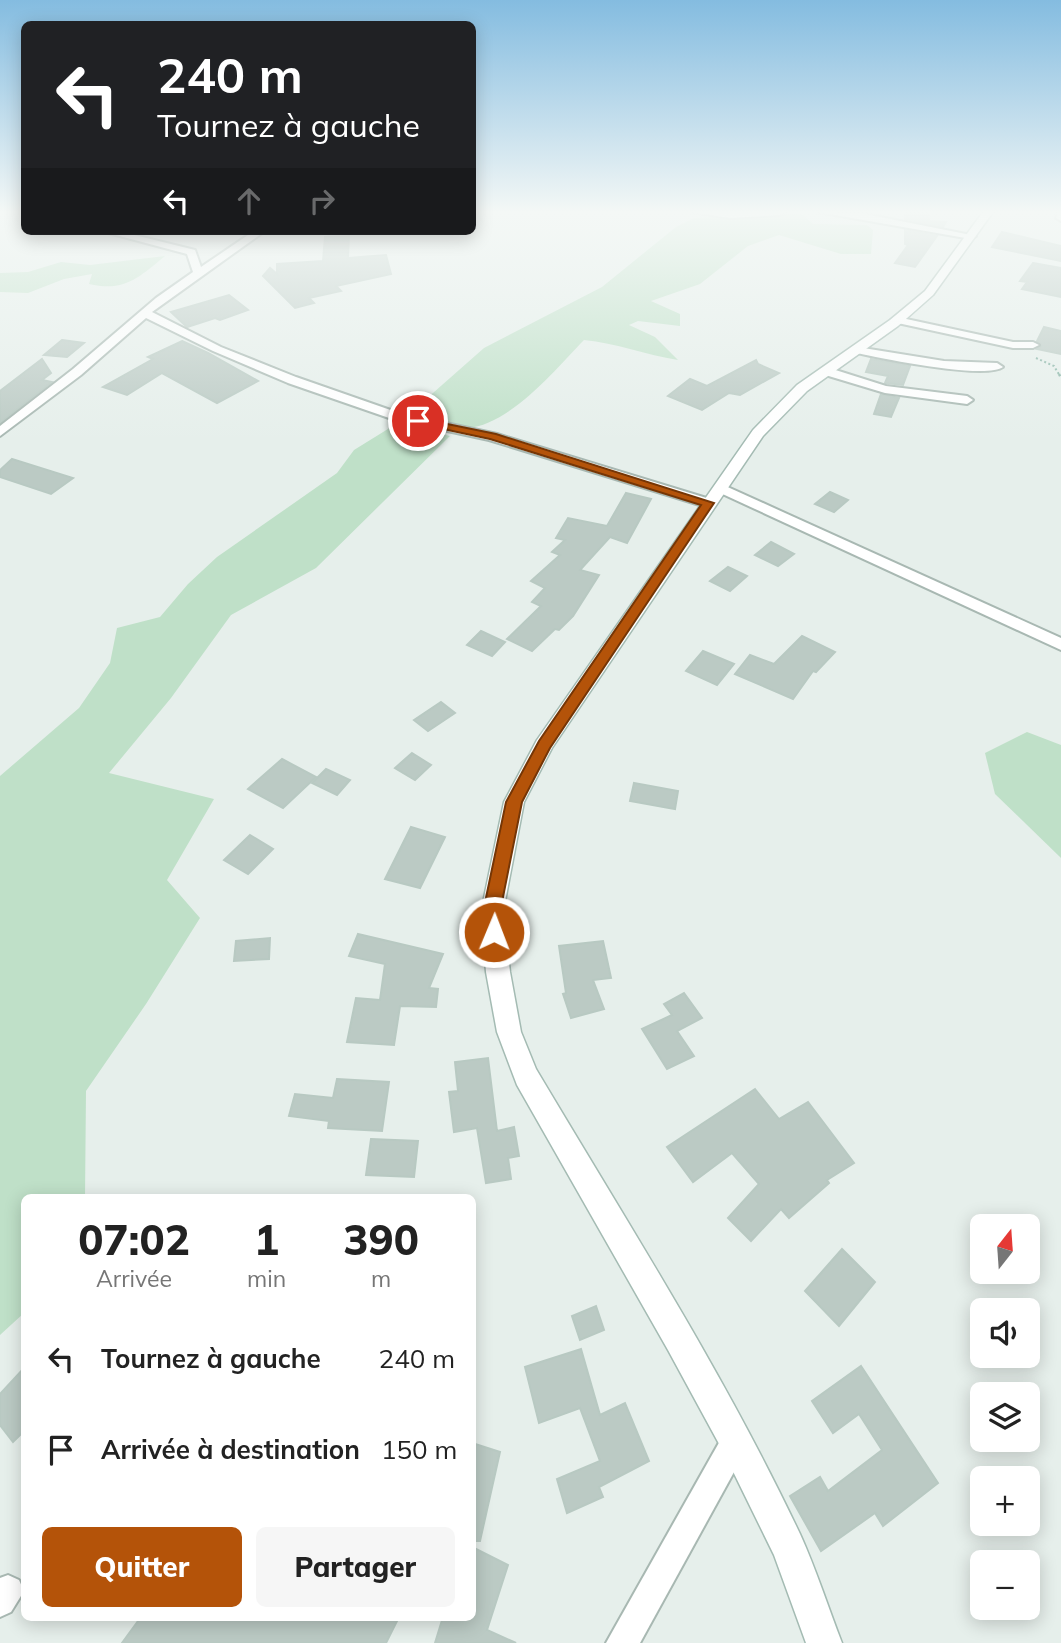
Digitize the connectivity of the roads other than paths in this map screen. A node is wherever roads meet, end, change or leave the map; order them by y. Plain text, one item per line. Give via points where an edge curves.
1 (179, 289) edge
2 (932, 289) edge
3 (145, 313) junction
4 (897, 320) junction
5 (1033, 345) dead end
6 (856, 350) junction
7 (997, 367) dead end
8 (826, 371) junction
9 (967, 400) dead end
10 (0, 432) edge
11 (715, 496) junction
12 (1061, 645) edge
13 (735, 1442) junction
14 (622, 1643) edge
15 (824, 1643) edge

1 - 3 street
2 - 4 street
3 - 10 street
3 - 11 street via 292,380 396,416
4 - 5 street via 1013,345
4 - 6 street
6 - 7 street via 914,361
6 - 8 street
8 - 9 street via 885,389
8 - 11 street via 780,408
11 - 12 street
11 - 13 street via 566,712 514,802 492,912 509,1032 526,1076
13 - 14 street
13 - 15 street via 788,1547

